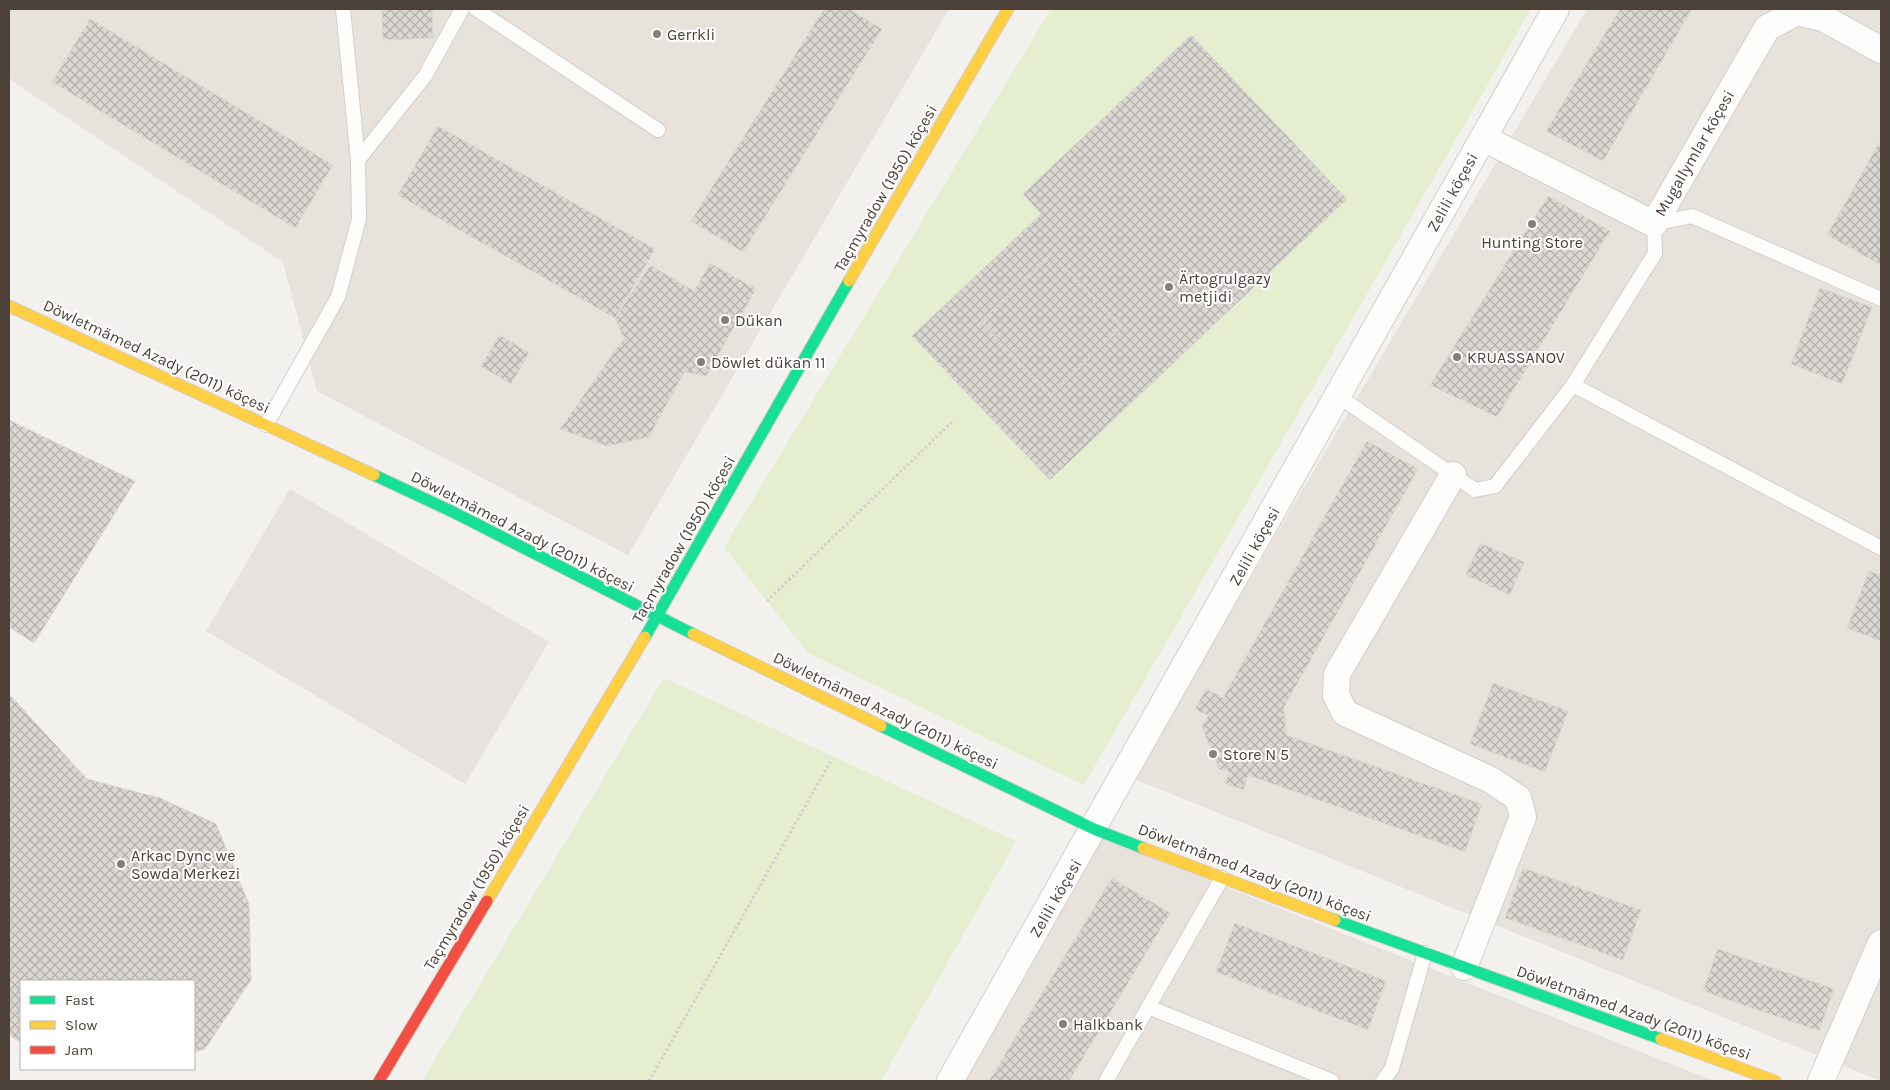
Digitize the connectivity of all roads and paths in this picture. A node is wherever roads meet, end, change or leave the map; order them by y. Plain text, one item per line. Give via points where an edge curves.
1 (342, 9) edge
2 (462, 9) edge
3 (476, 9) edge
4 (1008, 9) edge
5 (1556, 9) edge
6 (1881, 50) edge
7 (658, 130) dead end
8 (1483, 138) junction
9 (358, 160) junction
10 (1654, 224) junction
11 (1881, 299) edge
12 (9, 306) edge
13 (1573, 385) junction
14 (1338, 396) junction
15 (953, 421) dead end
16 (266, 424) junction
17 (1453, 475) junction
18 (1881, 548) edge
19 (766, 601) dead end
20 (657, 617) junction
21 (832, 760) dead end
22 (1094, 829) junction
23 (1222, 878) junction
24 (1881, 943) edge
25 (1425, 953) junction
26 (1464, 967) junction
27 (1148, 1007) junction
28 (379, 1081) edge
29 (649, 1081) edge
30 (950, 1081) edge
31 (1106, 1081) edge
32 (1332, 1081) edge
33 (1382, 1081) edge
34 (1775, 1081) edge
35 (1821, 1081) edge

1 - 9 lane
2 - 9 lane via 424,76
3 - 7 lane
4 - 20 street, Taçmyradow (1950) köçesi
5 - 8 street, Zelili köçesi
6 - 10 street, Mugallymlar köçesi via 1823,18 1797,12 1766,28
8 - 10 street, Mugallymlar köçesi
8 - 14 street, Zelili köçesi
9 - 16 lane via 359,219 338,296
10 - 11 lane via 1692,216
10 - 13 lane via 1656,253
12 - 16 street, Döwletmämed Azady (2011) köçesi
13 - 17 lane via 1495,486 1475,490
13 - 18 lane
14 - 17 lane
14 - 22 street, Zelili köçesi
15 - 19 path
16 - 20 street, Döwletmämed Azady (2011) köçesi via 453,512
17 - 26 street via 1337,674 1336,695 1346,713 1491,780 1518,798 1523,817
20 - 22 street, Döwletmämed Azady (2011) köçesi
20 - 28 street, Taçmyradow (1950) köçesi
21 - 29 path
22 - 23 street, Döwletmämed Azady (2011) köçesi
22 - 30 street, Zelili köçesi
23 - 25 street, Döwletmämed Azady (2011) köçesi
23 - 27 lane
24 - 35 street
25 - 26 street, Döwletmämed Azady (2011) köçesi
25 - 33 lane via 1392,1068
26 - 34 street, Döwletmämed Azady (2011) köçesi
27 - 31 lane
27 - 32 lane

